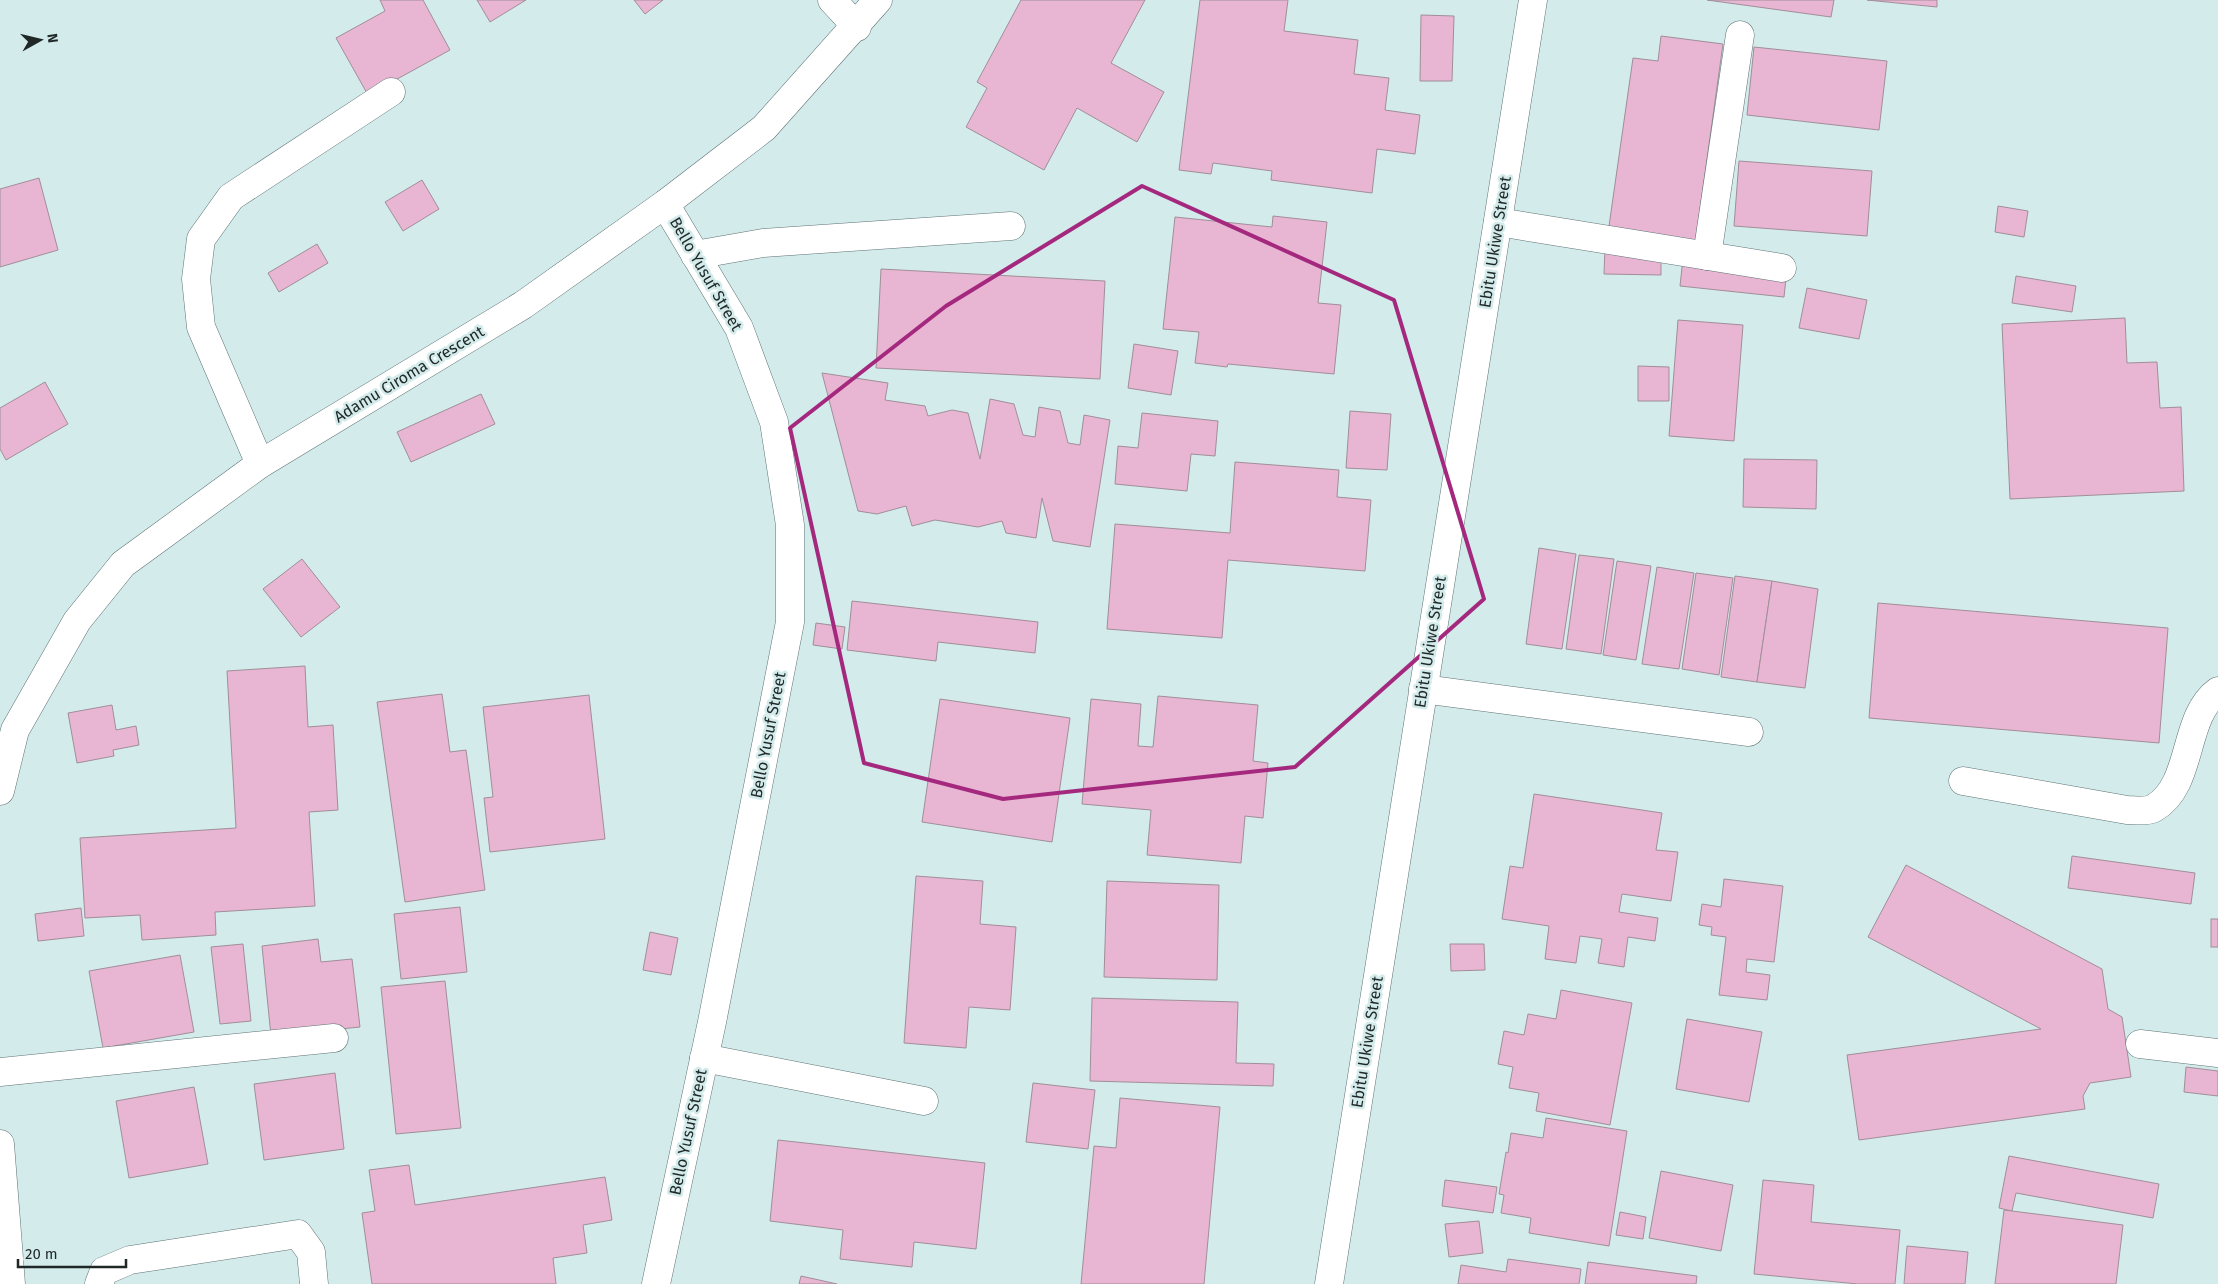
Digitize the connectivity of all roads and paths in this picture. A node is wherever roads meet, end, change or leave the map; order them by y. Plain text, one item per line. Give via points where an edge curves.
1 (832, 0) edge
2 (878, 0) edge
3 (1533, 0) edge
4 (856, 27) junction
5 (1740, 35) dead end
6 (391, 92) dead end
7 (665, 204) junction
8 (1498, 222) junction
9 (1011, 226) dead end
10 (695, 255) junction
11 (1707, 256) junction
12 (1782, 268) dead end
13 (260, 464) junction
14 (1423, 689) junction
15 (2218, 691) edge
16 (1749, 732) dead end
17 (1963, 781) dead end
18 (0, 790) edge
19 (334, 1038) dead end
20 (2140, 1044) dead end
21 (2218, 1053) edge
22 (704, 1058) junction
23 (0, 1072) edge
24 (924, 1102) dead end
25 (0, 1144) edge
26 (11, 1284) edge
27 (99, 1284) edge
28 (314, 1284) edge
29 (656, 1284) edge
30 (1329, 1284) edge

1 - 4 street
2 - 4 street, Adamu Ciroma Crescent
3 - 8 street, Ebitu Ukiwe Street
4 - 7 street, Adamu Ciroma Crescent via 764,128
5 - 11 street
6 - 13 street via 231,197 201,239 196,279 201,327
7 - 10 street, Bello Yusuf Street
7 - 13 street, Adamu Ciroma Crescent via 523,305
8 - 11 street
8 - 14 street, Ebitu Ukiwe Street
9 - 10 street via 764,243
10 - 22 street, Bello Yusuf Street via 739,328 774,422 790,525 790,622
11 - 12 street
13 - 18 street, Adamu Ciroma Crescent via 123,564 77,621 15,730
14 - 16 street
14 - 30 street, Ebitu Ukiwe Street
15 - 17 street via 2203,708 2170,795 2152,809 2126,810
19 - 23 street
20 - 21 street
22 - 24 street
22 - 29 street, Bello Yusuf Street
25 - 26 street
27 - 28 street via 104,1271 130,1260 298,1234 311,1252

